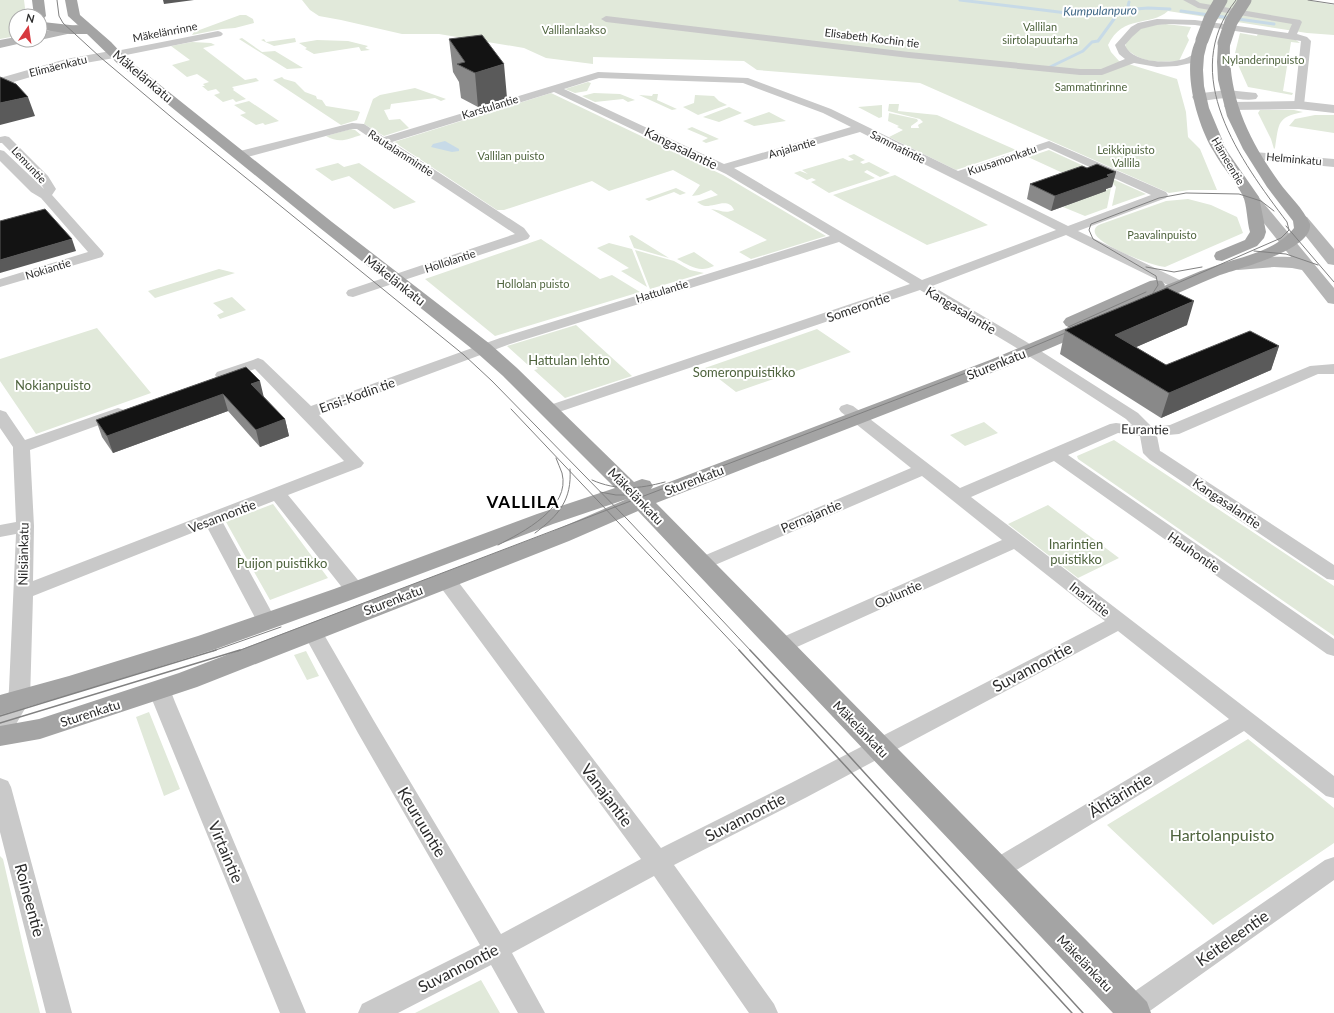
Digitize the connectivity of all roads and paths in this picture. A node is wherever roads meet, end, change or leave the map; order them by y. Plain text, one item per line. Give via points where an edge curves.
1 (71, 0) edge
2 (1188, 0) edge
3 (1221, 0) edge
4 (1245, 0) edge
5 (606, 19) dead end
6 (48, 27) edge
7 (88, 28) junction
8 (1294, 30) junction
9 (218, 34) dead end
10 (116, 54) junction
11 (1198, 56) junction
12 (1133, 60) junction
13 (598, 75) joint
14 (0, 82) edge
15 (554, 88) junction
16 (1199, 97) junction
17 (1229, 100) junction
18 (1299, 105) junction
19 (1334, 109) edge
20 (861, 128) junction
21 (0, 140) edge
22 (382, 141) junction
23 (0, 154) edge
24 (240, 156) junction
25 (1254, 156) junction
26 (1334, 163) edge
27 (723, 168) junction
28 (956, 176) junction
29 (1162, 195) joint
30 (46, 196) junction
31 (1251, 197) junction
32 (1301, 220) junction
33 (1066, 230) junction
34 (523, 236) joint
35 (841, 237) junction
36 (1289, 243) junction
37 (97, 254) joint
38 (1334, 260) edge
39 (1238, 265) junction
40 (1309, 268) junction
41 (395, 280) junction
42 (1174, 282) junction
43 (0, 283) edge
44 (920, 285) junction
45 (353, 293) dead end
46 (1334, 299) edge
47 (1025, 347) junction
48 (483, 348) junction
49 (439, 365) joint
50 (1334, 369) edge
51 (211, 380) edge
52 (134, 407) edge
53 (550, 410) junction
54 (308, 413) junction
55 (851, 413) junction
56 (0, 415) edge
57 (1148, 432) junction
58 (21, 447) junction
59 (1056, 454) junction
60 (923, 469) junction
61 (278, 494) junction
62 (636, 496) junction
63 (958, 496) junction
64 (212, 520) junction
65 (25, 526) junction
66 (0, 531) edge
67 (1015, 541) junction
68 (700, 564) junction
69 (1334, 574) edge
70 (446, 580) junction
71 (355, 590) junction
72 (23, 592) junction
73 (267, 622) junction
74 (1119, 622) junction
75 (312, 631) junction
76 (781, 646) junction
77 (1334, 649) edge
78 (161, 690) junction
79 (9, 703) edge
80 (1244, 720) junction
81 (0, 732) edge
82 (0, 736) edge
83 (878, 747) junction
84 (0, 787) edge
85 (1334, 789) edge
86 (657, 862) junction
87 (1334, 868) edge
88 (996, 870) junction
89 (496, 949) junction
90 (1133, 1011) edge
91 (59, 1013) edge
92 (293, 1013) edge
93 (371, 1013) edge
94 (532, 1013) edge
95 (765, 1013) edge

1 - 7 main road, Mäkelänkatu via 74,16
2 - 8 street via 1198,5 1289,20 1296,22
3 - 11 main road, Hämeentie, bridge via 1210,19
4 - 17 main road, Hämeentie, bridge via 1231,22 1224,43 1223,69
5 - 12 street, Elisabeth Kochin tie via 909,55 1080,72 1102,72
6 - 7 main road via 70,30
7 - 10 main road, Mäkelänkatu
8 - 12 street via 1155,22 1131,32 1120,45 1123,53
8 - 18 street via 1306,41
9 - 10 street, Mäkelänrinne
10 - 14 street, Elimäenkatu via 66,63
10 - 24 main road, Mäkelänkatu
11 - 12 street via 1172,64
11 - 16 main road, Hämeentie
13 - 15 street, Karstulantie
13 - 20 street, Sammatintie via 744,80 826,111
15 - 22 street, Karstulantie
15 - 27 street, Kangasalantie
16 - 17 street
16 - 31 main road, Hämeentie via 1208,127 1220,151
17 - 18 street
17 - 25 main road, Hämeentie
18 - 19 street
20 - 27 street, Anjalantie
20 - 28 street, Sammatintie
21 - 30 street, Lemuntie via 5,140 44,179 50,189
22 - 24 street, Rautalammintie via 360,126 352,126
22 - 34 street, Rautalammintie
23 - 30 street, Lemuntie via 35,189
24 - 41 main road, Mäkelänkatu
25 - 26 street, Helminkatu
25 - 32 main road, Hämeentie via 1270,182
27 - 35 street, Kangasalantie
28 - 29 street, Kuusamonkatu via 1048,144
28 - 33 street, Sammatintie
29 - 33 street, Somerontie
30 - 37 street, Lemuntie
31 - 36 main road, Hämeentie
31 - 42 main road, Sturenkatu via 1258,232 1256,238 1251,243
32 - 36 main road, Sturenkatu via 1300,233
32 - 38 main road, Hämeentie
33 - 42 street, Sammatintie
33 - 44 street, Somerontie
34 - 41 street, Hollolantie
35 - 44 street, Kangasalantie
35 - 48 street, Hattulantie
36 - 39 main road, Sturenkatu
36 - 40 main road, Hämeentie
37 - 43 street, Nokiantie
39 - 40 main road via 1282,262
39 - 42 main road, Sturenkatu
40 - 46 main road, Hämeentie
41 - 45 street, Hollolantie
41 - 48 main road, Mäkelänkatu
42 - 47 main road, Sturenkatu
44 - 47 street, Kangasalantie
44 - 53 street, Somerontie
47 - 55 main road, Sturenkatu
47 - 57 street, Kangasalantie via 1132,416
48 - 49 street, Hattulantie
48 - 53 main road, Mäkelänkatu
49 - 54 street, Ensi-Kodin tie
50 - 57 street, Eurantie via 1316,368 1173,430
51 - 54 street, Ensi-Kodin tie via 258,363
52 - 58 street
53 - 62 main road, Mäkelänkatu
54 - 61 street, Vesannontie via 356,463
55 - 60 street, Inarintie
55 - 62 main road, Sturenkatu
56 - 58 street, Nilsiänkatu
57 - 59 street, Eurantie via 1116,428
57 - 69 street, Kangasalantie via 1152,453
58 - 65 street, Nilsiänkatu
59 - 63 street, Eurantie
59 - 77 street, Hauhontie
60 - 63 street, Inarintie
60 - 68 street, Pernajantie
61 - 64 street, Vesannontie
61 - 71 street
62 - 68 main road, Mäkelänkatu
62 - 70 main road, Sturenkatu via 561,536
62 - 71 main road, Sturenkatu via 547,519
63 - 67 street, Inarintie
64 - 72 street, Vesannontie
64 - 73 street
65 - 66 street
65 - 72 street, Nilsiänkatu
67 - 74 street, Inarintie
67 - 76 street, Ouluntie
68 - 76 main road, Mäkelänkatu
70 - 75 main road, Sturenkatu
70 - 86 street, Vanajantie
71 - 73 main road, Sturenkatu
72 - 79 street, Nilsiänkatu
73 - 79 main road, Sturenkatu via 171,655
74 - 80 street, Inarintie
74 - 83 street, Suvannontie
75 - 78 main road, Sturenkatu
75 - 89 street, Keuruuntie via 376,746
76 - 83 main road, Mäkelänkatu
78 - 82 main road, Sturenkatu via 40,729
78 - 92 street, Virtaintie
79 - 81 street
80 - 85 street, Inarintie
80 - 88 street, Ähtärintie
83 - 86 street, Suvannontie
83 - 88 main road, Mäkelänkatu
84 - 91 street, Roineentie
86 - 89 street, Suvannontie
86 - 95 street, Vanajantie
87 - 90 street, Keiteleentie
88 - 90 main road, Mäkelänkatu
89 - 93 street, Suvannontie
89 - 94 street, Keuruuntie

